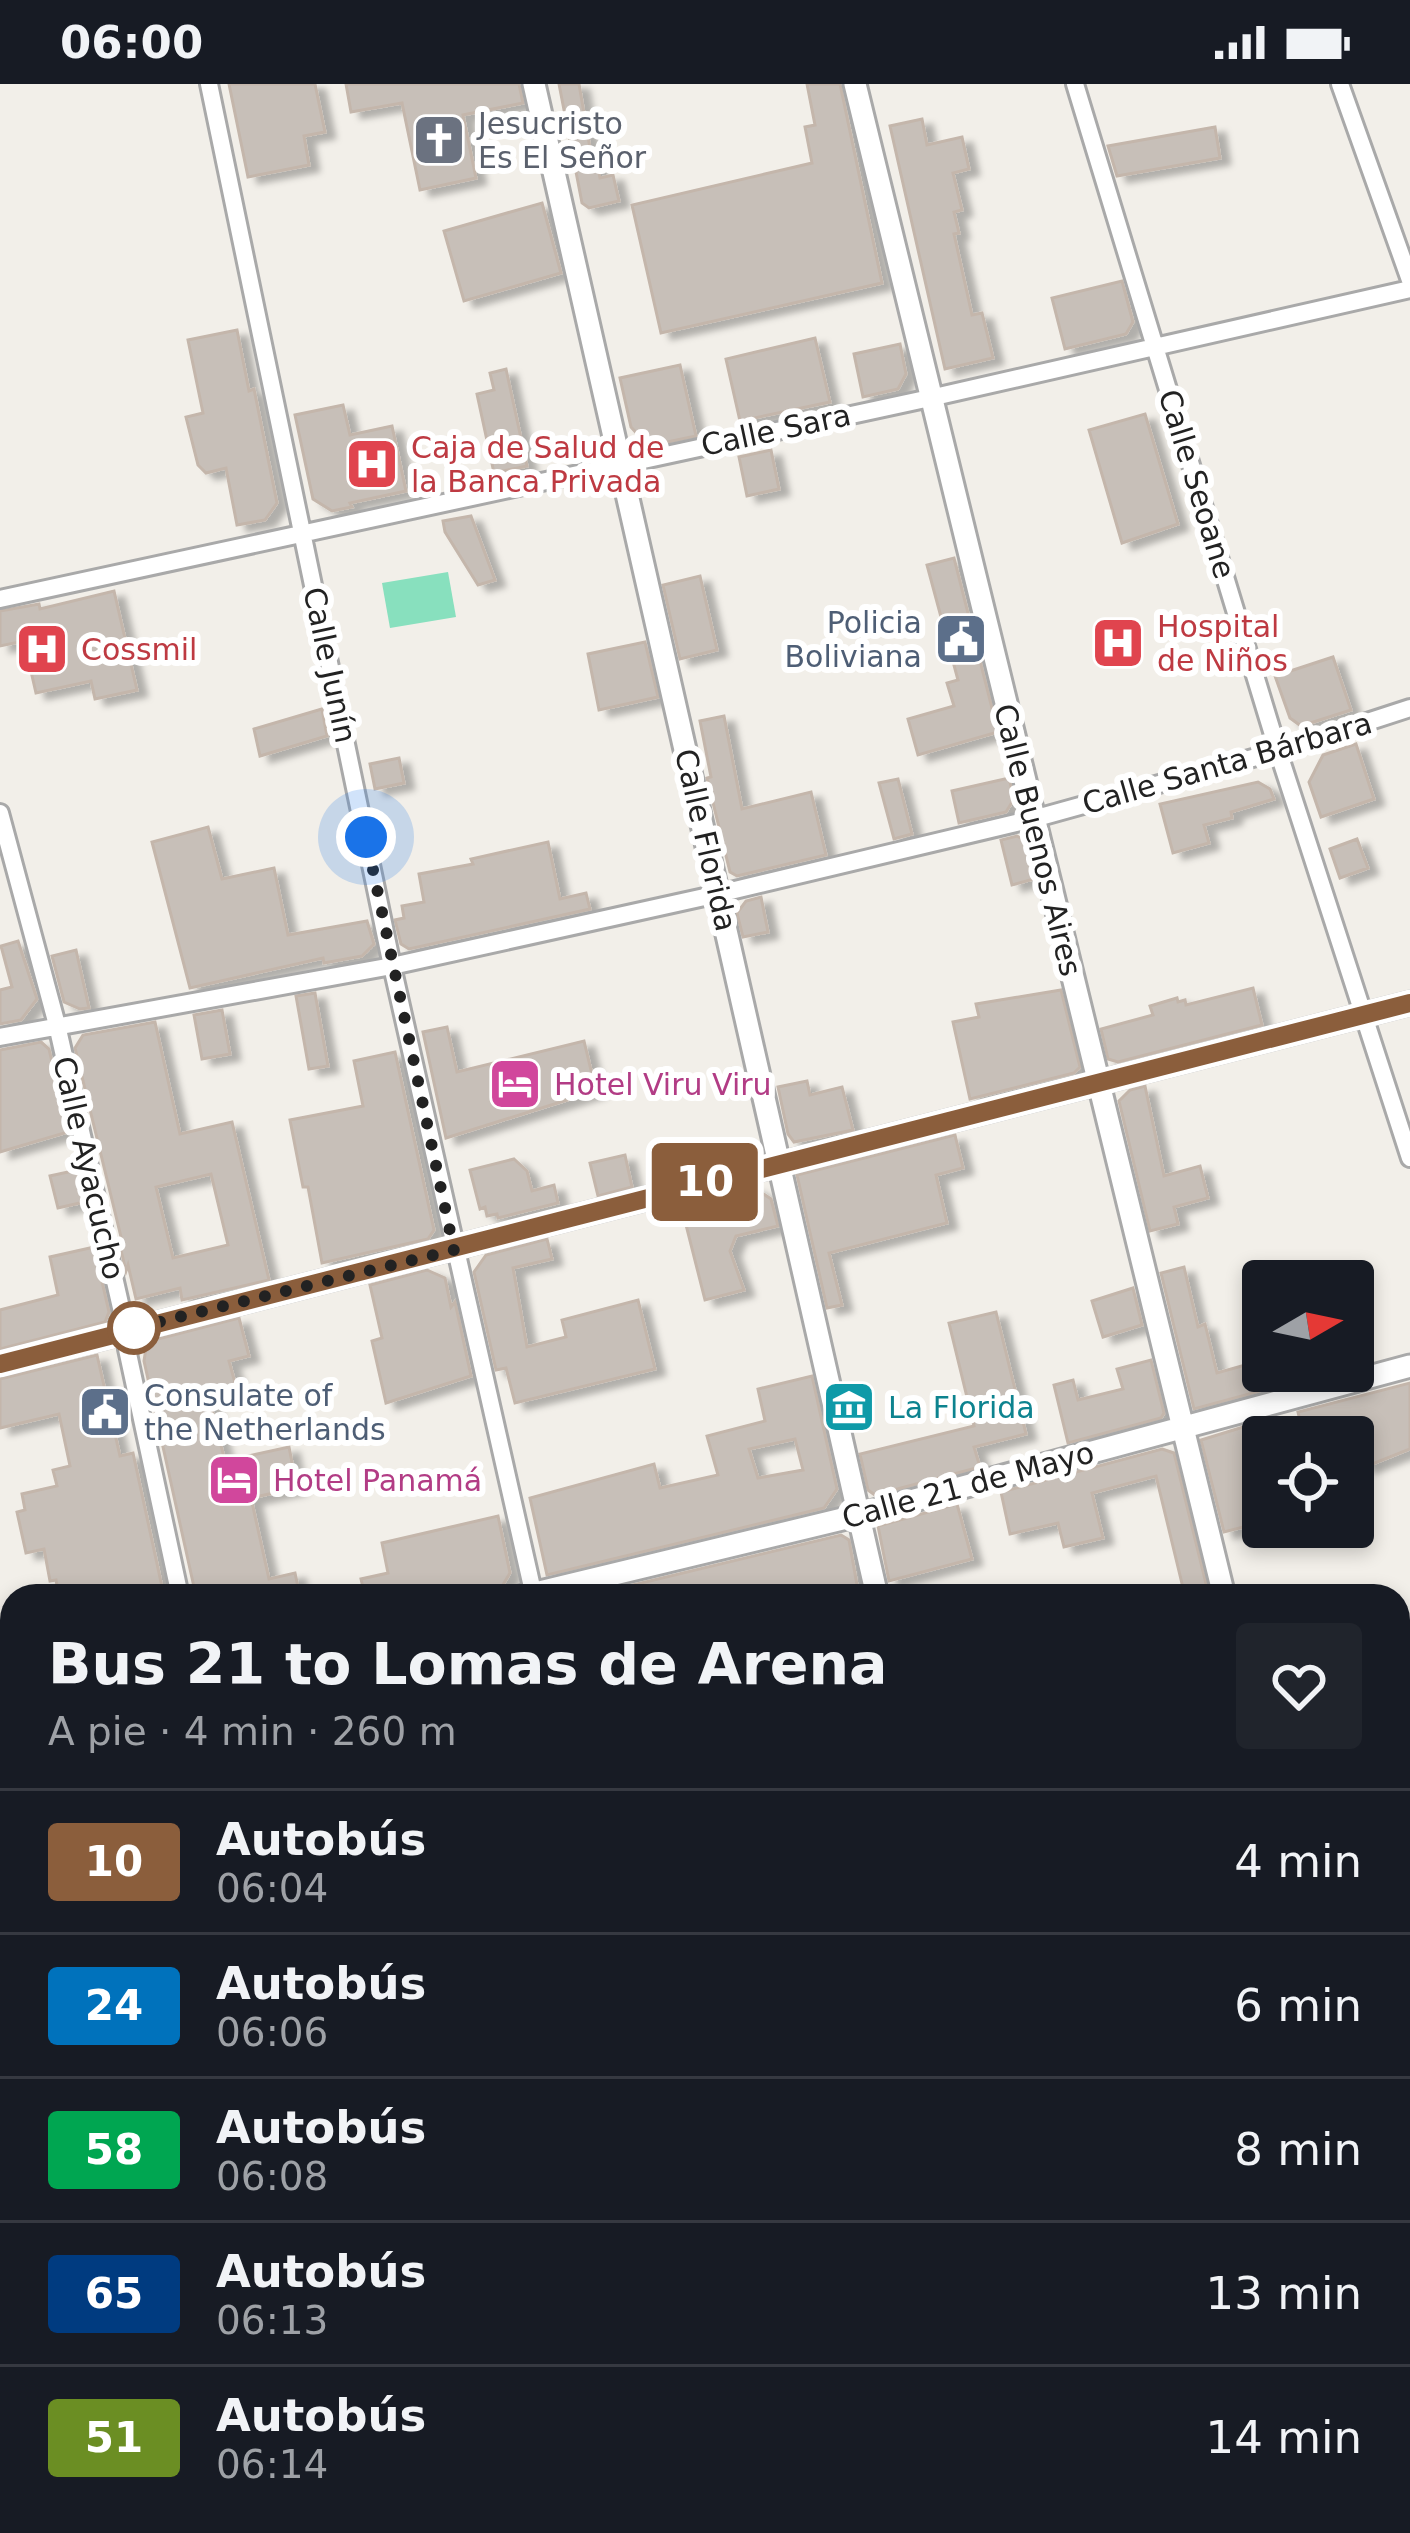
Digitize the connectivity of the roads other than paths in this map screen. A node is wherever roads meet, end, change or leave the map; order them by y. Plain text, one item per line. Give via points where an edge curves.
1 (209, 84) edge
2 (534, 84) edge
3 (855, 84) edge
4 (1075, 84) edge
5 (1340, 84) edge
6 (1410, 284) edge
7 (1154, 345) junction
8 (931, 398) junction
9 (621, 463) junction
10 (304, 536) junction
11 (0, 599) edge
12 (1410, 708) edge
13 (1278, 751) junction
14 (0, 814) edge
15 (1033, 819) junction
16 (718, 894) junction
17 (392, 966) junction
18 (1410, 1003) edge
19 (1364, 1015) junction
20 (57, 1025) junction
21 (0, 1037) edge
22 (1096, 1083) junction
23 (1410, 1157) edge
24 (779, 1162) junction
25 (454, 1250) junction
26 (126, 1330) junction
27 (0, 1364) edge
28 (1410, 1366) edge
29 (1184, 1426) junction
30 (859, 1515) junction
31 (177, 1584) edge
32 (528, 1584) edge
33 (575, 1584) edge
34 (874, 1584) edge
35 (1221, 1584) edge

1 - 10 street, Calle Junín
2 - 9 street, Calle Florida
3 - 8 street, Calle Buenos Aires
4 - 7 street, Calle Seoane
5 - 6 street
6 - 7 street, Calle Sara
7 - 8 street, Calle Sara
7 - 13 street, Calle Seoane
8 - 9 street, Calle Sara
8 - 15 street, Calle Buenos Aires
9 - 10 street, Calle Sara
9 - 16 street, Calle Florida
10 - 11 street, Calle Sara
10 - 17 street, Calle Junín
12 - 13 street, Calle Santa Bárbara
13 - 15 street, Calle Santa Bárbara
13 - 19 street, Calle Seoane
14 - 20 street, Calle Ayacucho
15 - 16 street, Calle Santa Bárbara
15 - 22 street, Calle Buenos Aires
16 - 17 street, Calle Santa Bárbara
16 - 24 street, Calle Florida
17 - 20 street, Calle Santa Bárbara
17 - 25 street, Calle Junín
18 - 19 street
19 - 22 street
19 - 23 street, Calle Seoane
20 - 21 street, Calle Santa Bárbara
20 - 26 street, Calle Ayacucho
22 - 24 street
22 - 29 street, Calle Buenos Aires
24 - 25 street
24 - 30 street, Calle Florida
25 - 26 street
25 - 32 street, Calle Junín
26 - 27 street
26 - 31 street, Calle Ayacucho
28 - 29 street, Calle 21 de Mayo
29 - 30 street, Calle 21 de Mayo
29 - 35 street, Calle Buenos Aires
30 - 33 street, Calle 21 de Mayo
30 - 34 street, Calle Florida

